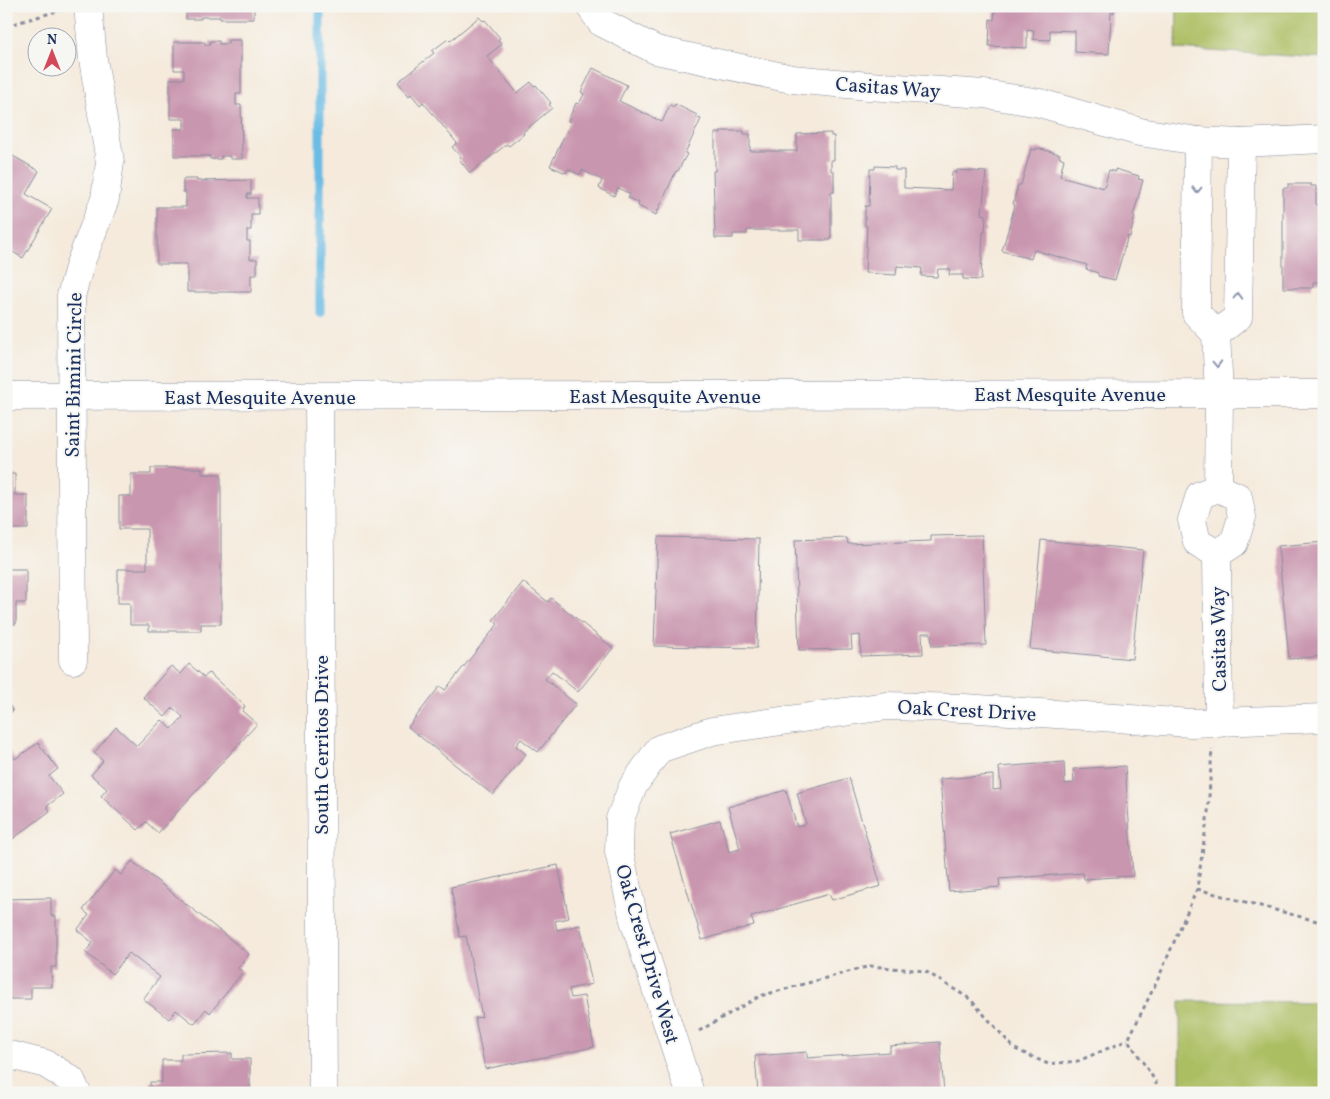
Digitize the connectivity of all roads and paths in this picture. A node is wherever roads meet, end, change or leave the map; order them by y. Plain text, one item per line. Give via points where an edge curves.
1 (590, 6) edge
2 (75, 8) edge
3 (6, 26) edge
4 (1324, 139) edge
5 (1198, 141) junction
6 (1241, 143) junction
7 (1216, 334) junction
8 (1219, 394) junction
9 (1324, 394) edge
10 (6, 396) edge
11 (71, 397) junction
12 (319, 397) junction
13 (1218, 488) junction
14 (1217, 554) junction
15 (73, 660) dead end
16 (1324, 718) edge
17 (1216, 723) junction
18 (634, 786) joint
19 (1196, 890) junction
20 (1324, 923) edge
21 (1128, 1040) junction
22 (674, 1046) junction
23 (6, 1054) edge
24 (77, 1093) edge
25 (323, 1093) edge
26 (690, 1093) edge
27 (1156, 1093) edge

1 - 5 street, Casitas Way via 601,22 656,50 792,79 993,95 1040,103 1140,132
2 - 3 path
2 - 11 street, Saint Bimini Circle via 94,59 110,162 104,199 71,296
4 - 6 street, Casitas Way
5 - 6 street, Casitas Way
5 -> 7 street via 1196,313
7 -> 6 street via 1238,317
7 -> 8 street
8 - 9 street, East Mesquite Avenue
8 - 12 street, East Mesquite Avenue
8 - 13 street
10 - 11 street, East Mesquite Avenue
11 - 12 street, East Mesquite Avenue
11 - 15 street, Saint Bimini Circle
12 - 25 street, South Cerritos Drive
13 - 14 street via 1238,497 1242,517 1234,543
13 - 14 street via 1200,495 1192,520 1197,542
14 - 17 street, Casitas Way
16 - 17 street, Oak Crest Drive
17 - 18 street, Oak Crest Drive via 886,706 712,731 659,749
17 - 19 path via 1208,813
18 - 22 street, Oak Crest Drive West via 620,819 619,851 634,920
19 - 20 path
19 - 21 path
21 - 22 path via 1078,1061 1048,1064 1015,1049 970,1000 925,971 870,966 760,996
21 - 27 path via 1156,1082
22 - 26 street, Oak Crest Drive West
23 - 24 street via 46,1064 71,1080

